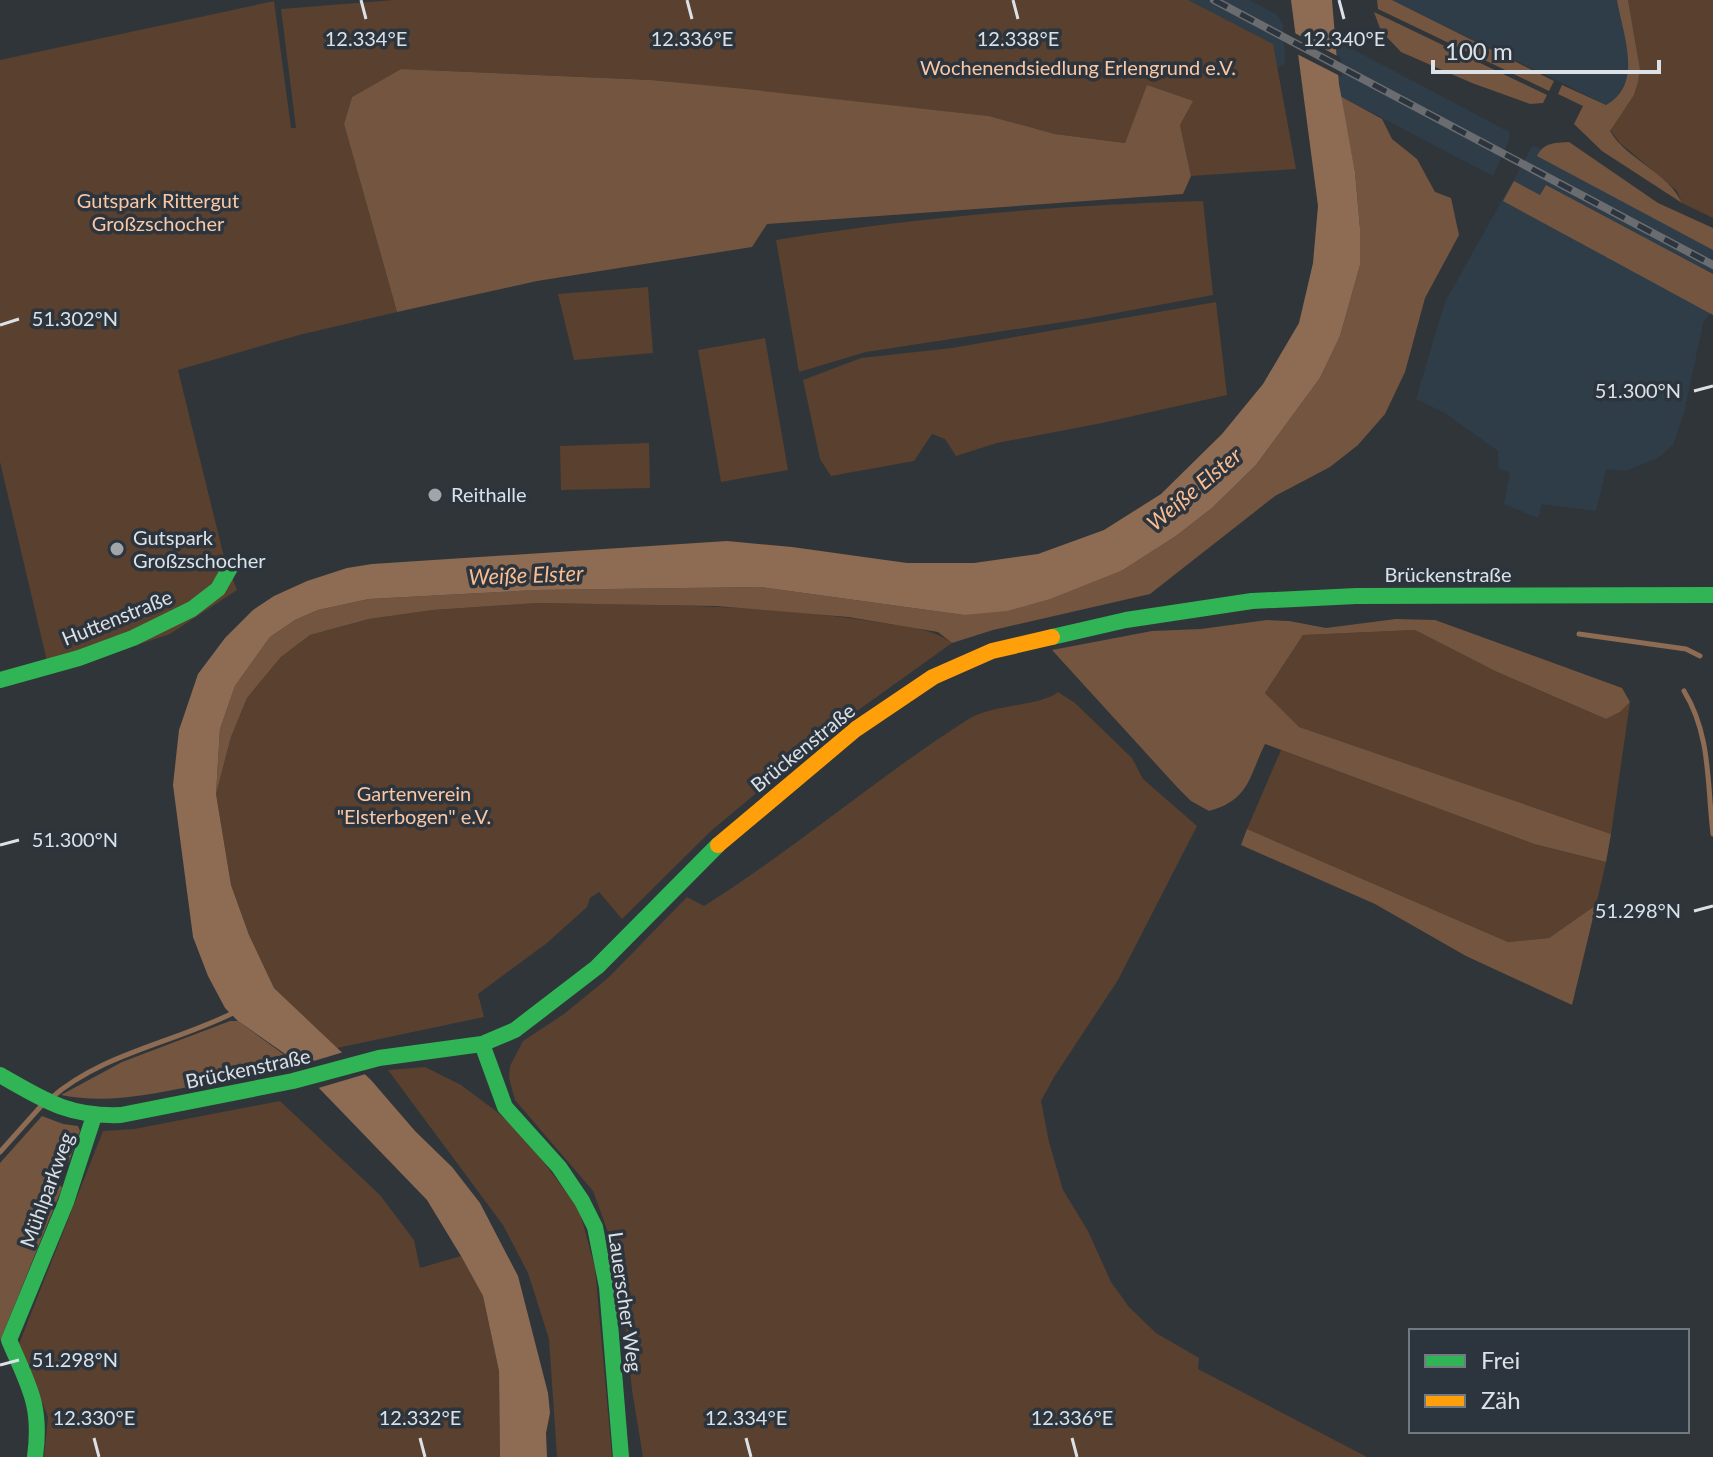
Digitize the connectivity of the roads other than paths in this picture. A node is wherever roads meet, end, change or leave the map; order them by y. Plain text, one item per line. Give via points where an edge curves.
1 (231, 566) dead end
2 (1713, 595) edge
3 (0, 680) edge
4 (482, 1044) junction
5 (0, 1075) edge
6 (94, 1116) junction
7 (35, 1457) edge
8 (621, 1457) edge

1 - 3 main road, Huttenstraße via 218,589 192,609 79,658
2 - 4 main road, Brückenstraße via 1368,595 1252,601 1126,620 992,651 933,677 856,729 722,841 597,967 515,1030
4 - 6 main road, Brückenstraße via 367,1061 293,1081
4 - 8 main road, Lauerscher Weg via 505,1107 559,1167 595,1227 607,1287
5 - 6 main road, Brückenstraße via 34,1096
6 - 7 main road, Mühlparkweg via 62,1216 9,1340 37,1407

